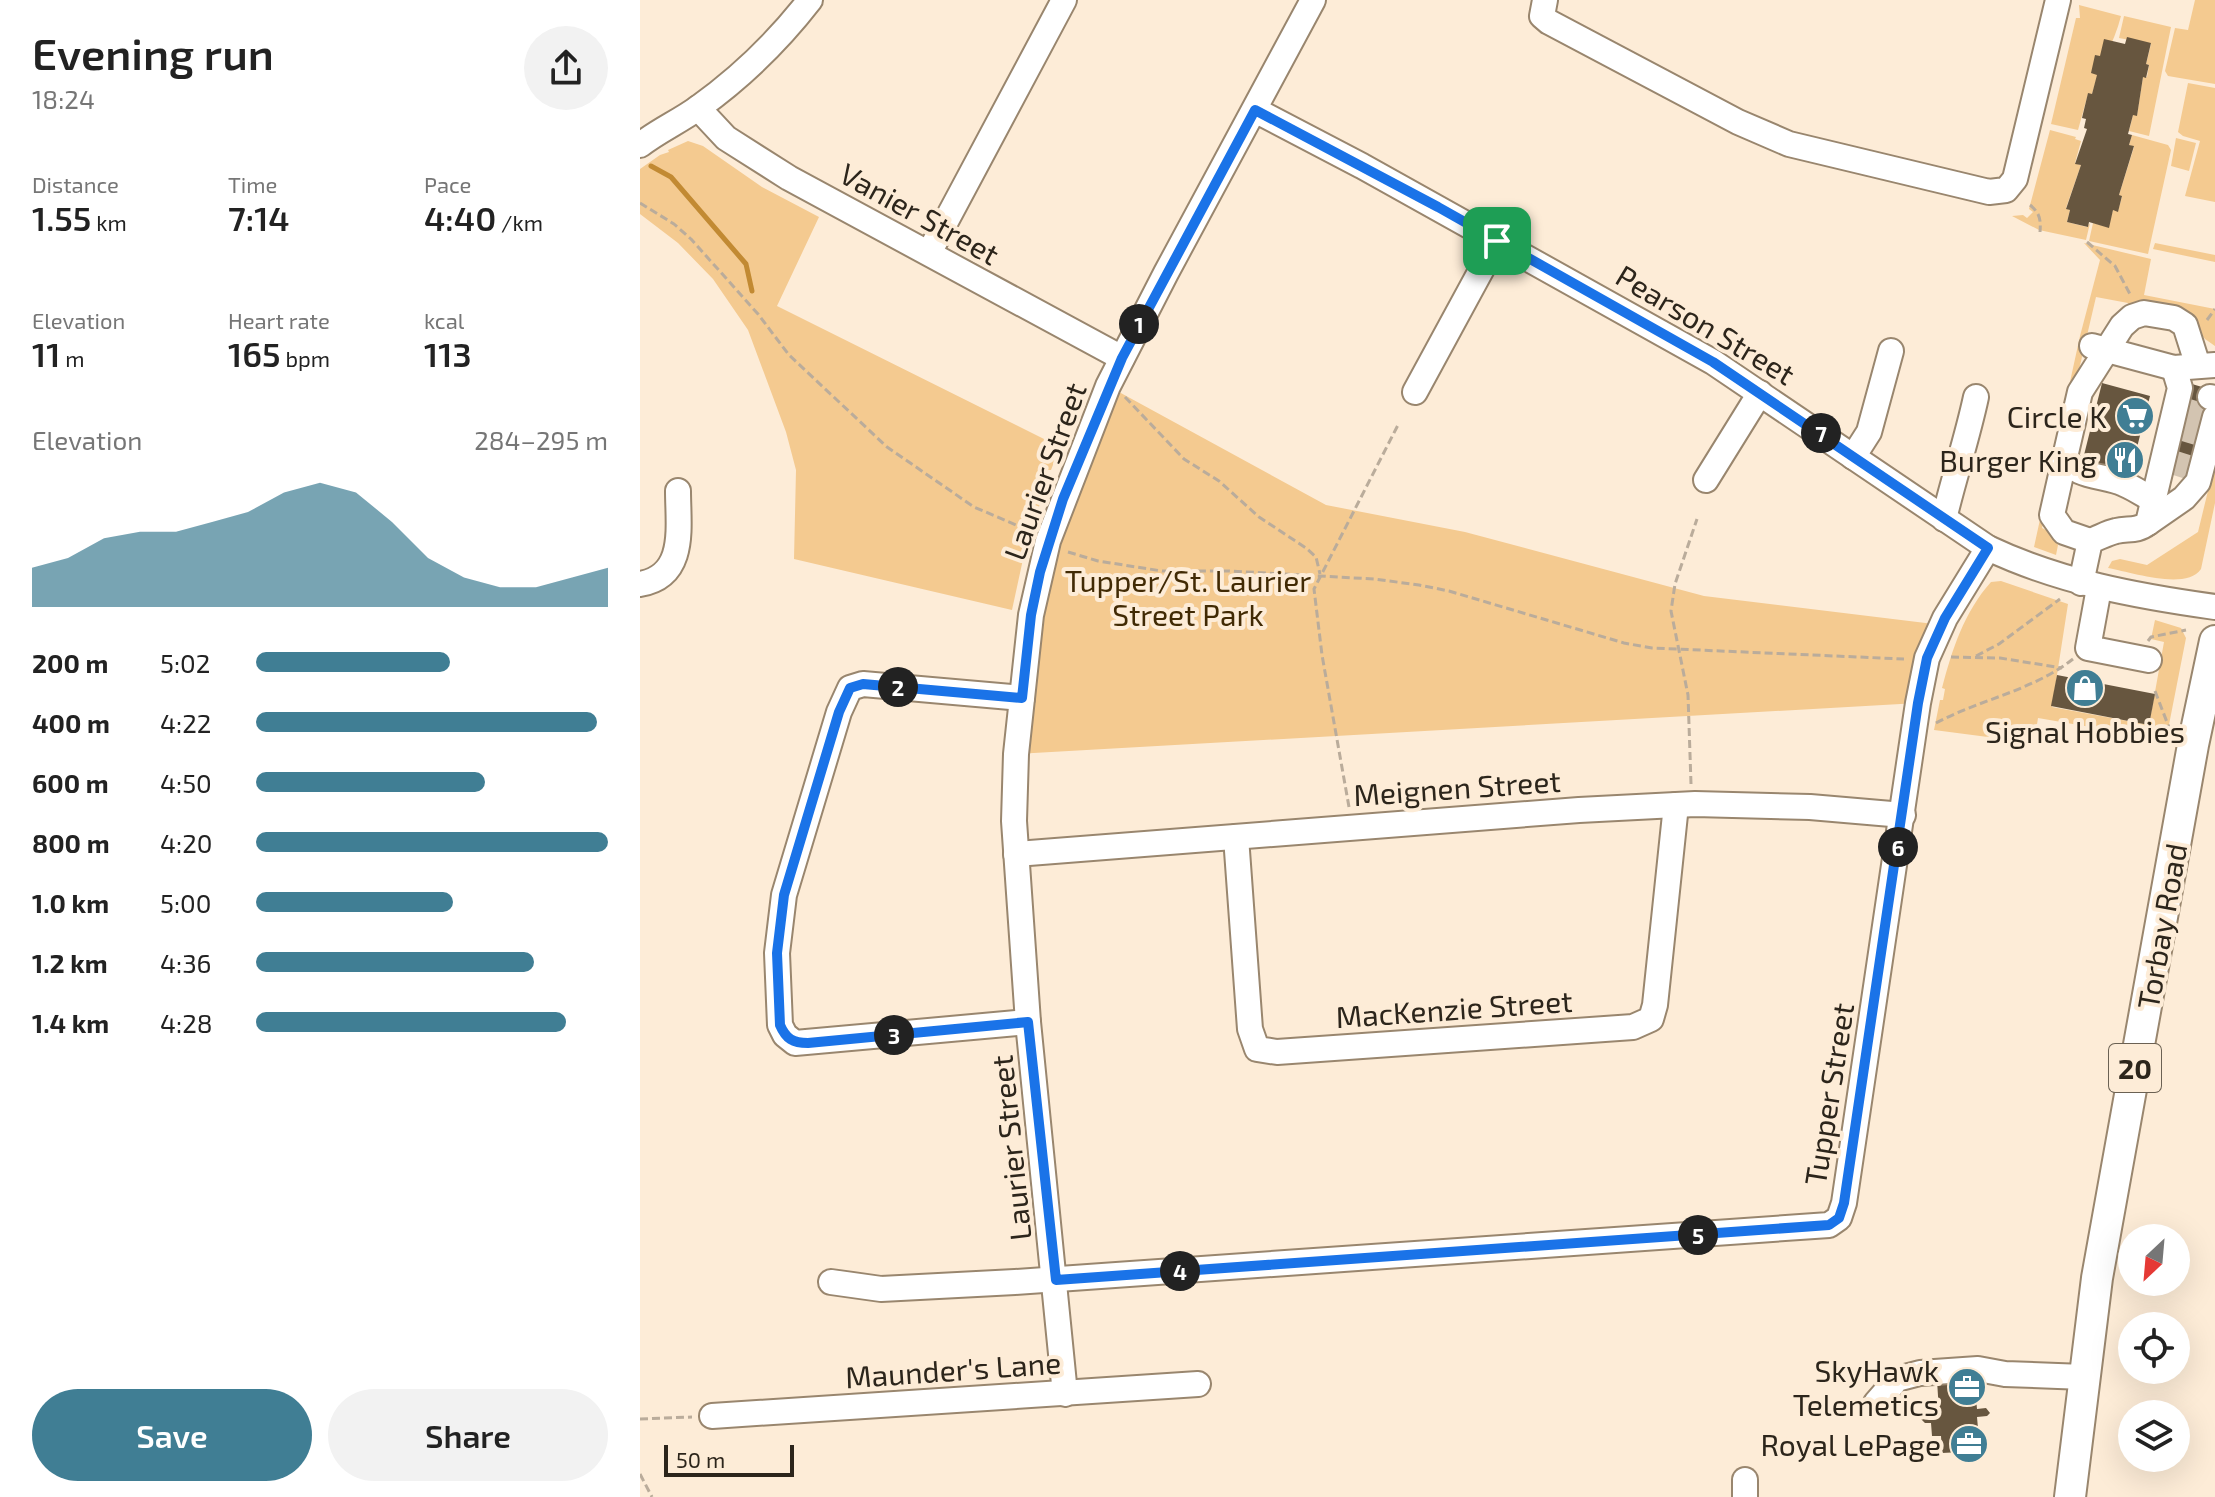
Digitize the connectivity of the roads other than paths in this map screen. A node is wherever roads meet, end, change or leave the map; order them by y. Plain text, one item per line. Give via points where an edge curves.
1 (810, 0) edge
2 (1064, 0) edge
3 (1313, 0) edge
4 (1545, 0) edge
5 (2058, 0) edge
6 (698, 108) junction
7 (1255, 110) junction
8 (640, 145) edge
9 (1497, 241) junction
10 (929, 253) junction
11 (2098, 347) junction
12 (1891, 351) dead end
13 (1122, 358) junction
14 (1415, 392) dead end
15 (1760, 393) junction
16 (1976, 397) dead end
17 (2192, 422) edge
18 (1853, 457) junction
19 (2065, 457) junction
20 (1706, 480) dead end
21 (678, 491) dead end
22 (2151, 512) junction
23 (1944, 519) junction
24 (2090, 541) junction
25 (1988, 548) junction
26 (640, 584) edge
27 (2090, 585) junction
28 (2215, 607) edge
29 (2215, 641) edge
30 (2142, 659) road end
31 (1022, 698) junction
32 (1684, 796) junction
33 (1903, 815) junction
34 (1236, 837) junction
35 (1016, 854) junction
36 (1028, 1022) junction
37 (1056, 1280) junction
38 (831, 1282) dead end
39 (2084, 1377) junction
40 (1198, 1384) dead end
41 (1065, 1394) junction
42 (1876, 1403) dead end
43 (712, 1416) road end
44 (2069, 1497) edge

1 - 6 street via 762,54
2 - 10 street
3 - 7 street, Laurier Street
4 - 5 street via 1542,16 1549,22 1738,122 1789,144 1989,192 2006,190 2015,179
6 - 8 street
6 - 10 street, Vanier Street via 726,138 757,159
7 - 9 street, Pearson Street
7 - 13 street, Laurier Street
9 - 14 street
9 - 15 street, Pearson Street
10 - 13 street, Vanier Street
11 - 17 street
11 - 17 street via 2144,313 2185,325
11 - 19 street via 2080,392
12 - 18 street via 1869,432
13 - 31 street, Laurier Street via 1048,541 1031,615
15 - 18 street, Pearson Street
15 - 20 street
16 - 23 street
17 - 22 street
17 - 22 street via 2198,482 2184,498
18 - 23 street, Pearson Street
19 - 22 street via 2075,469 2122,482
19 - 24 street via 2052,515 2064,532
21 - 26 street via 679,542 671,567 653,582
22 - 24 street via 2132,531
23 - 25 street, Pearson Street
24 - 27 street
25 - 27 street, Pearson Street via 2029,568
25 - 33 street, Tupper Street via 1927,658
27 - 28 street, Pearson Street
27 - 30 street via 2088,648
29 - 39 main road, Torbay Road / 20 via 2097,1278
31 - 35 street, Laurier Street via 1014,787
31 - 36 street via 863,684 850,688 784,895 777,953 780,1025 795,1043
32 - 33 street, Meignen Street
32 - 34 street, Meignen Street via 1579,810
32 - 34 street, MacKenzie Street via 1655,1005 1651,1019 1633,1027 1277,1052 1257,1049 1250,1029
33 - 37 street, Tupper Street via 1844,1203 1839,1218 1829,1225
34 - 35 street, Meignen Street
35 - 36 street, Laurier Street
36 - 37 street, Laurier Street
37 - 38 street via 881,1289
37 - 41 street, Laurier Street
39 - 42 street via 1978,1369 1920,1373 1897,1379
39 - 44 main road, Torbay Road / 20
40 - 41 street, Maunder's Lane
41 - 43 street, Maunder's Lane

